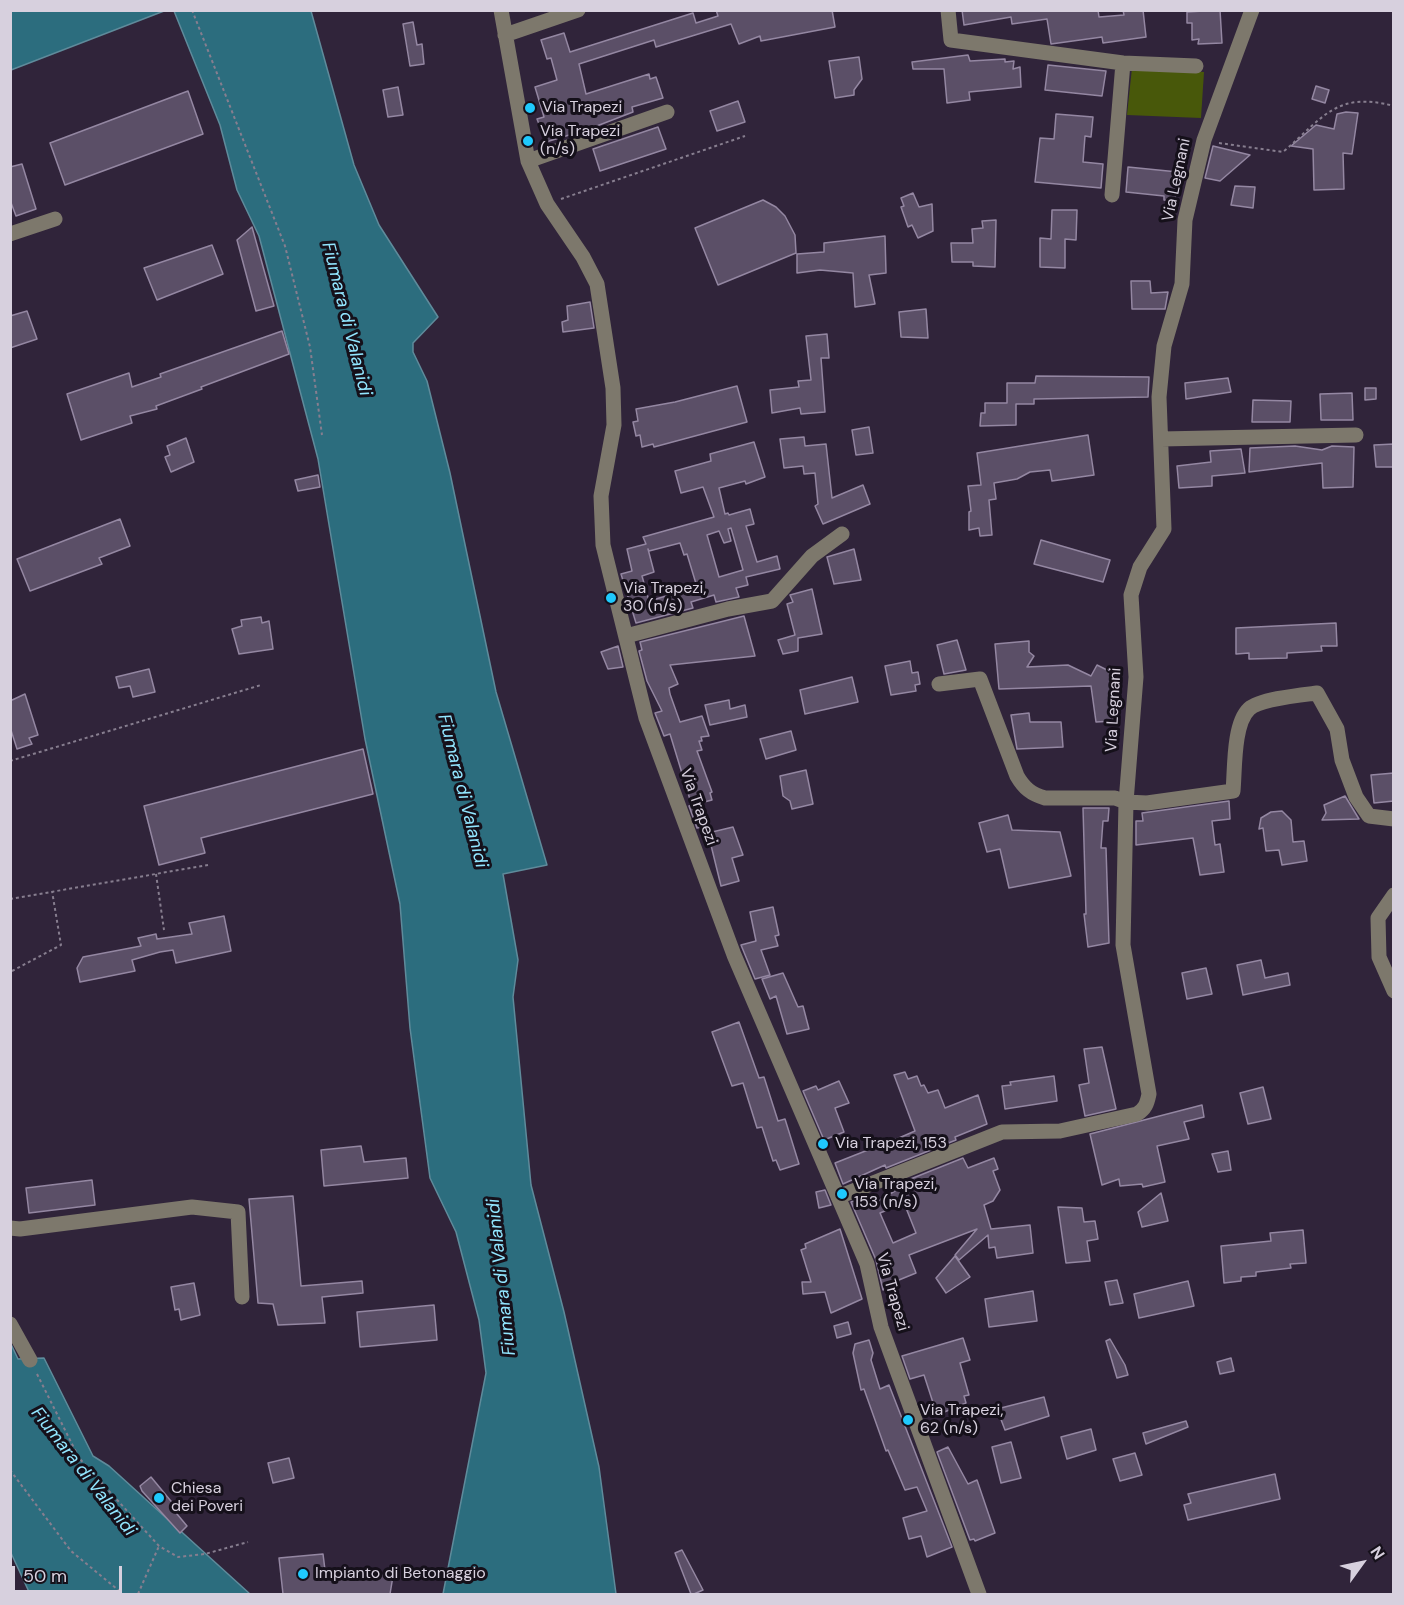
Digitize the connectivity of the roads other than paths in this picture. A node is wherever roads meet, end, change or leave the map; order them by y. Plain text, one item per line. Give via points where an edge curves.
1 (501, 10) edge
2 (578, 10) edge
3 (948, 10) edge
4 (1252, 10) edge
5 (505, 35) junction
6 (1124, 63) junction
7 (1196, 66) dead end
8 (667, 112) dead end
9 (528, 161) junction
10 (1112, 195) dead end
11 (55, 219) dead end
12 (10, 234) edge
13 (1356, 435) dead end
14 (1161, 440) junction
15 (842, 534) dead end
16 (626, 636) junction
17 (939, 684) dead end
18 (1126, 802) junction
19 (1394, 819) edge
20 (1394, 896) edge
21 (1394, 991) edge
22 (838, 1197) junction
23 (10, 1228) edge
24 (242, 1297) dead end
25 (10, 1324) edge
26 (30, 1360) road end
27 (979, 1594) edge

1 - 5 street, Via Trapezi
2 - 5 street
3 - 6 street via 951,40
4 - 14 street, Via Legnani via 1204,140 1185,220 1182,284 1164,346 1159,397
5 - 9 street, Via Trapezi
6 - 7 street
6 - 10 street
8 - 9 street
9 - 16 street, Via Trapezi via 547,204 597,284 614,406 601,496 603,545
11 - 12 street
13 - 14 street
14 - 18 street, Via Legnani via 1164,529 1140,567 1131,595 1136,677
15 - 16 street via 812,556 772,602 728,609
16 - 22 street, Via Trapezi via 646,718 734,956
17 - 18 street via 980,679 1017,776 1034,795 1115,798
18 - 19 street via 1177,800 1233,791 1240,722 1250,708 1317,693 1337,729 1342,760 1356,797 1369,816
18 - 22 street, Via Legnani via 1123,945 1149,1094 1144,1110 1060,1131 1002,1132
20 - 21 street via 1378,918 1379,957
22 - 27 street, Via Trapezi via 867,1264 881,1328
23 - 24 street via 192,1207 238,1212
25 - 26 street

